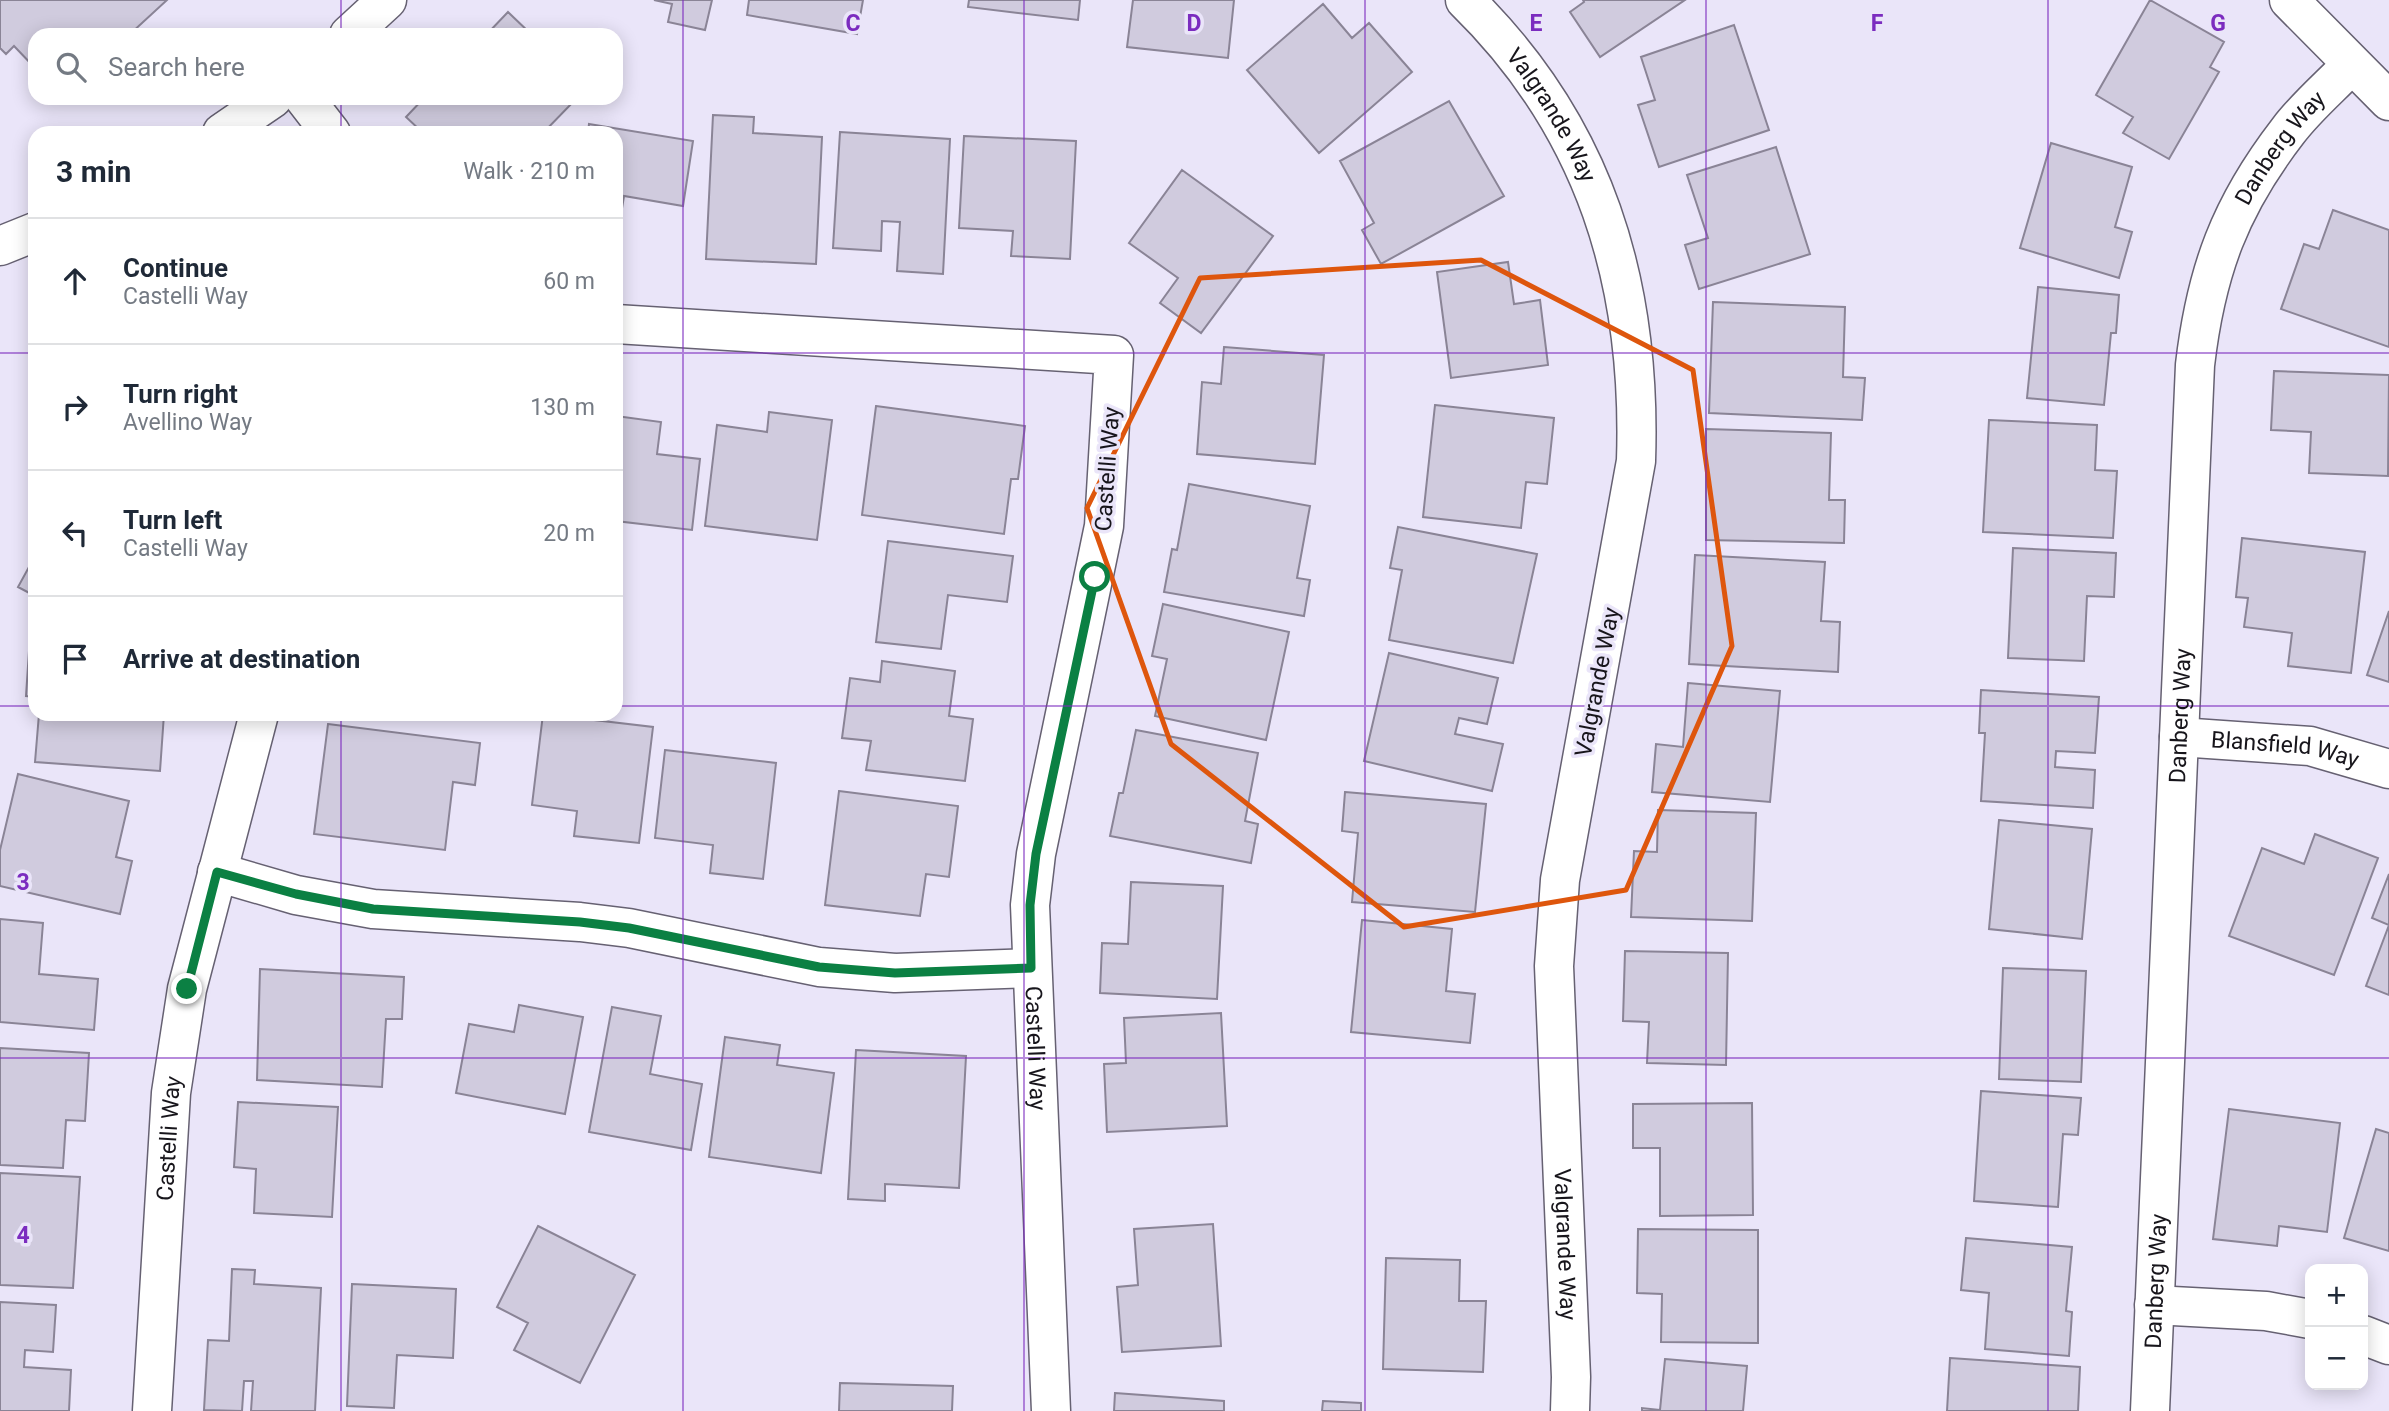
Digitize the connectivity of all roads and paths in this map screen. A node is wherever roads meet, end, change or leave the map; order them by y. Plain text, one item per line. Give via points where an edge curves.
1 (387, 0) edge
2 (1465, 0) edge
3 (2289, 0) edge
4 (357, 28) edge
5 (2351, 65) junction
6 (2389, 101) edge
7 (263, 105) edge
8 (309, 105) edge
9 (232, 126) edge
10 (326, 126) edge
11 (28, 235) edge
12 (0, 246) edge
13 (623, 324) edge
14 (257, 721) edge
15 (2179, 737) junction
16 (2389, 769) edge
17 (217, 872) junction
18 (1031, 968) junction
19 (2154, 1305) junction
20 (2305, 1319) edge
21 (2368, 1337) edge
22 (2389, 1345) edge
23 (152, 1411) edge
24 (1051, 1411) edge
25 (1570, 1411) edge
26 (2150, 1411) edge

1 - 4 street
2 - 25 street, Valgrande Way via 1523,65 1562,124 1601,204 1619,260 1634,345 1636,461 1560,880 1553,966
3 - 5 street
5 - 6 street
5 - 15 street, Danberg Way via 2290,129 2248,187 2218,250 2195,365
7 - 9 street
8 - 10 street
11 - 12 street
13 - 18 street, Castelli Way via 1114,355 1104,526 1036,854 1030,905
14 - 17 street, Castelli Way
15 - 16 street, Blansfield Way via 2310,746
15 - 19 street, Danberg Way
17 - 18 street via 373,909 629,928 819,967 895,973
17 - 23 street, Castelli Way via 187,989 171,1093
18 - 24 street, Castelli Way
19 - 20 street via 2266,1311
19 - 26 street, Danberg Way
21 - 22 street

